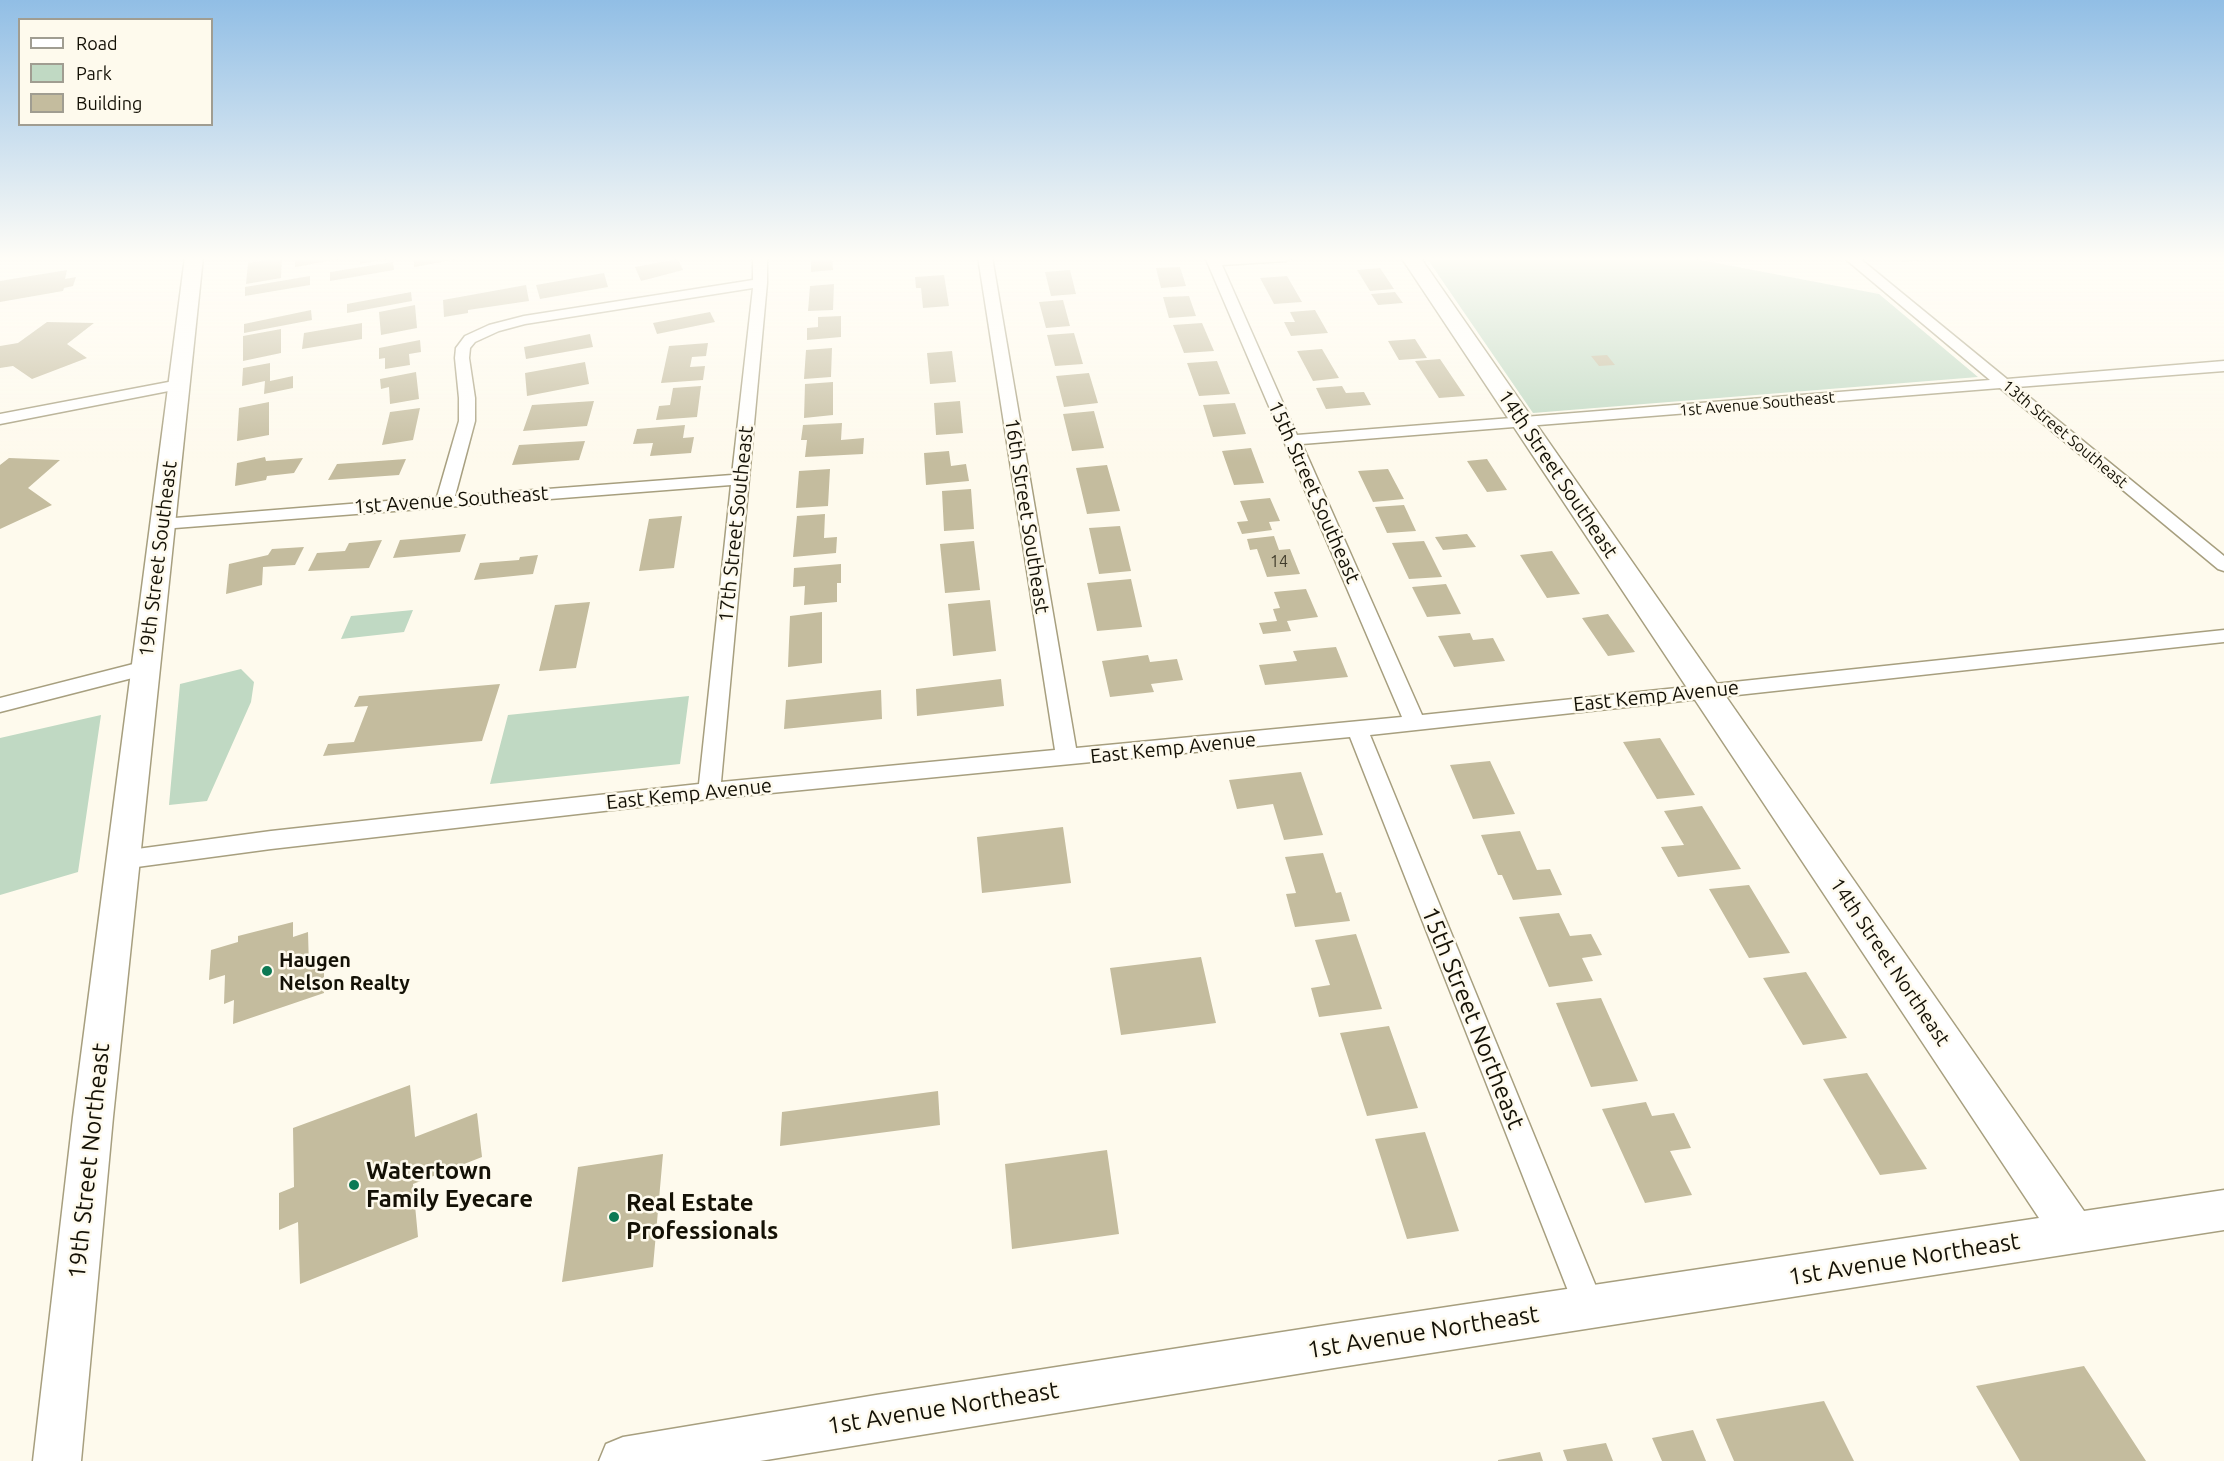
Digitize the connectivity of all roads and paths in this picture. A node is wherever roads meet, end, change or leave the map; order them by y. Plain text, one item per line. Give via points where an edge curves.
1 (186, 325) edge
2 (507, 325) edge
3 (756, 325) edge
4 (996, 325) edge
5 (1242, 325) edge
6 (1457, 325) edge
7 (1933, 325) edge
8 (2224, 366) edge
9 (2005, 384) junction
10 (179, 385) junction
11 (0, 419) edge
12 (1523, 422) junction
13 (1291, 440) junction
14 (740, 479) junction
15 (445, 500) junction
16 (162, 524) junction
17 (2224, 565) edge
18 (2224, 636) edge
19 (145, 668) junction
20 (1706, 690) junction
21 (0, 705) edge
22 (1415, 723) junction
23 (1358, 729) junction
24 (1066, 758) junction
25 (710, 791) junction
26 (122, 860) junction
27 (2224, 1210) edge
28 (2074, 1233) junction
29 (1589, 1306) junction
30 (57, 1461) edge
31 (623, 1461) edge

1 - 10 main road, 19th Street Southeast
2 - 15 street via 470,339 463,348 467,422
3 - 14 street, 17th Street Southeast
4 - 24 street, 16th Street Southeast
5 - 13 street, 15th Street Southeast
6 - 12 main road, 14th Street Southeast
7 - 9 street, 13th Street Southeast
8 - 9 street, 1st Avenue Southeast
9 - 12 street, 1st Avenue Southeast
9 - 17 street, 13th Street Southeast
10 - 11 street
10 - 16 main road, 19th Street Southeast
12 - 13 street, 1st Avenue Southeast
12 - 20 main road, 14th Street Southeast
13 - 22 street, 15th Street Southeast
14 - 15 street, 1st Avenue Southeast
14 - 25 street, 17th Street Southeast
15 - 16 street, 1st Avenue Southeast
16 - 19 main road, 19th Street Southeast
18 - 20 street, East Kemp Avenue
19 - 21 street
19 - 26 main road, 19th Street Southeast
20 - 22 street, East Kemp Avenue
20 - 28 main road, 14th Street Northeast
22 - 23 street, East Kemp Avenue
23 - 24 street, East Kemp Avenue
23 - 29 street, 15th Street Northeast
24 - 25 street, East Kemp Avenue
25 - 26 street, East Kemp Avenue
26 - 30 main road, 19th Street Northeast
27 - 28 main road, 1st Avenue Northeast
28 - 29 main road, 1st Avenue Northeast
29 - 31 main road, 1st Avenue Northeast

